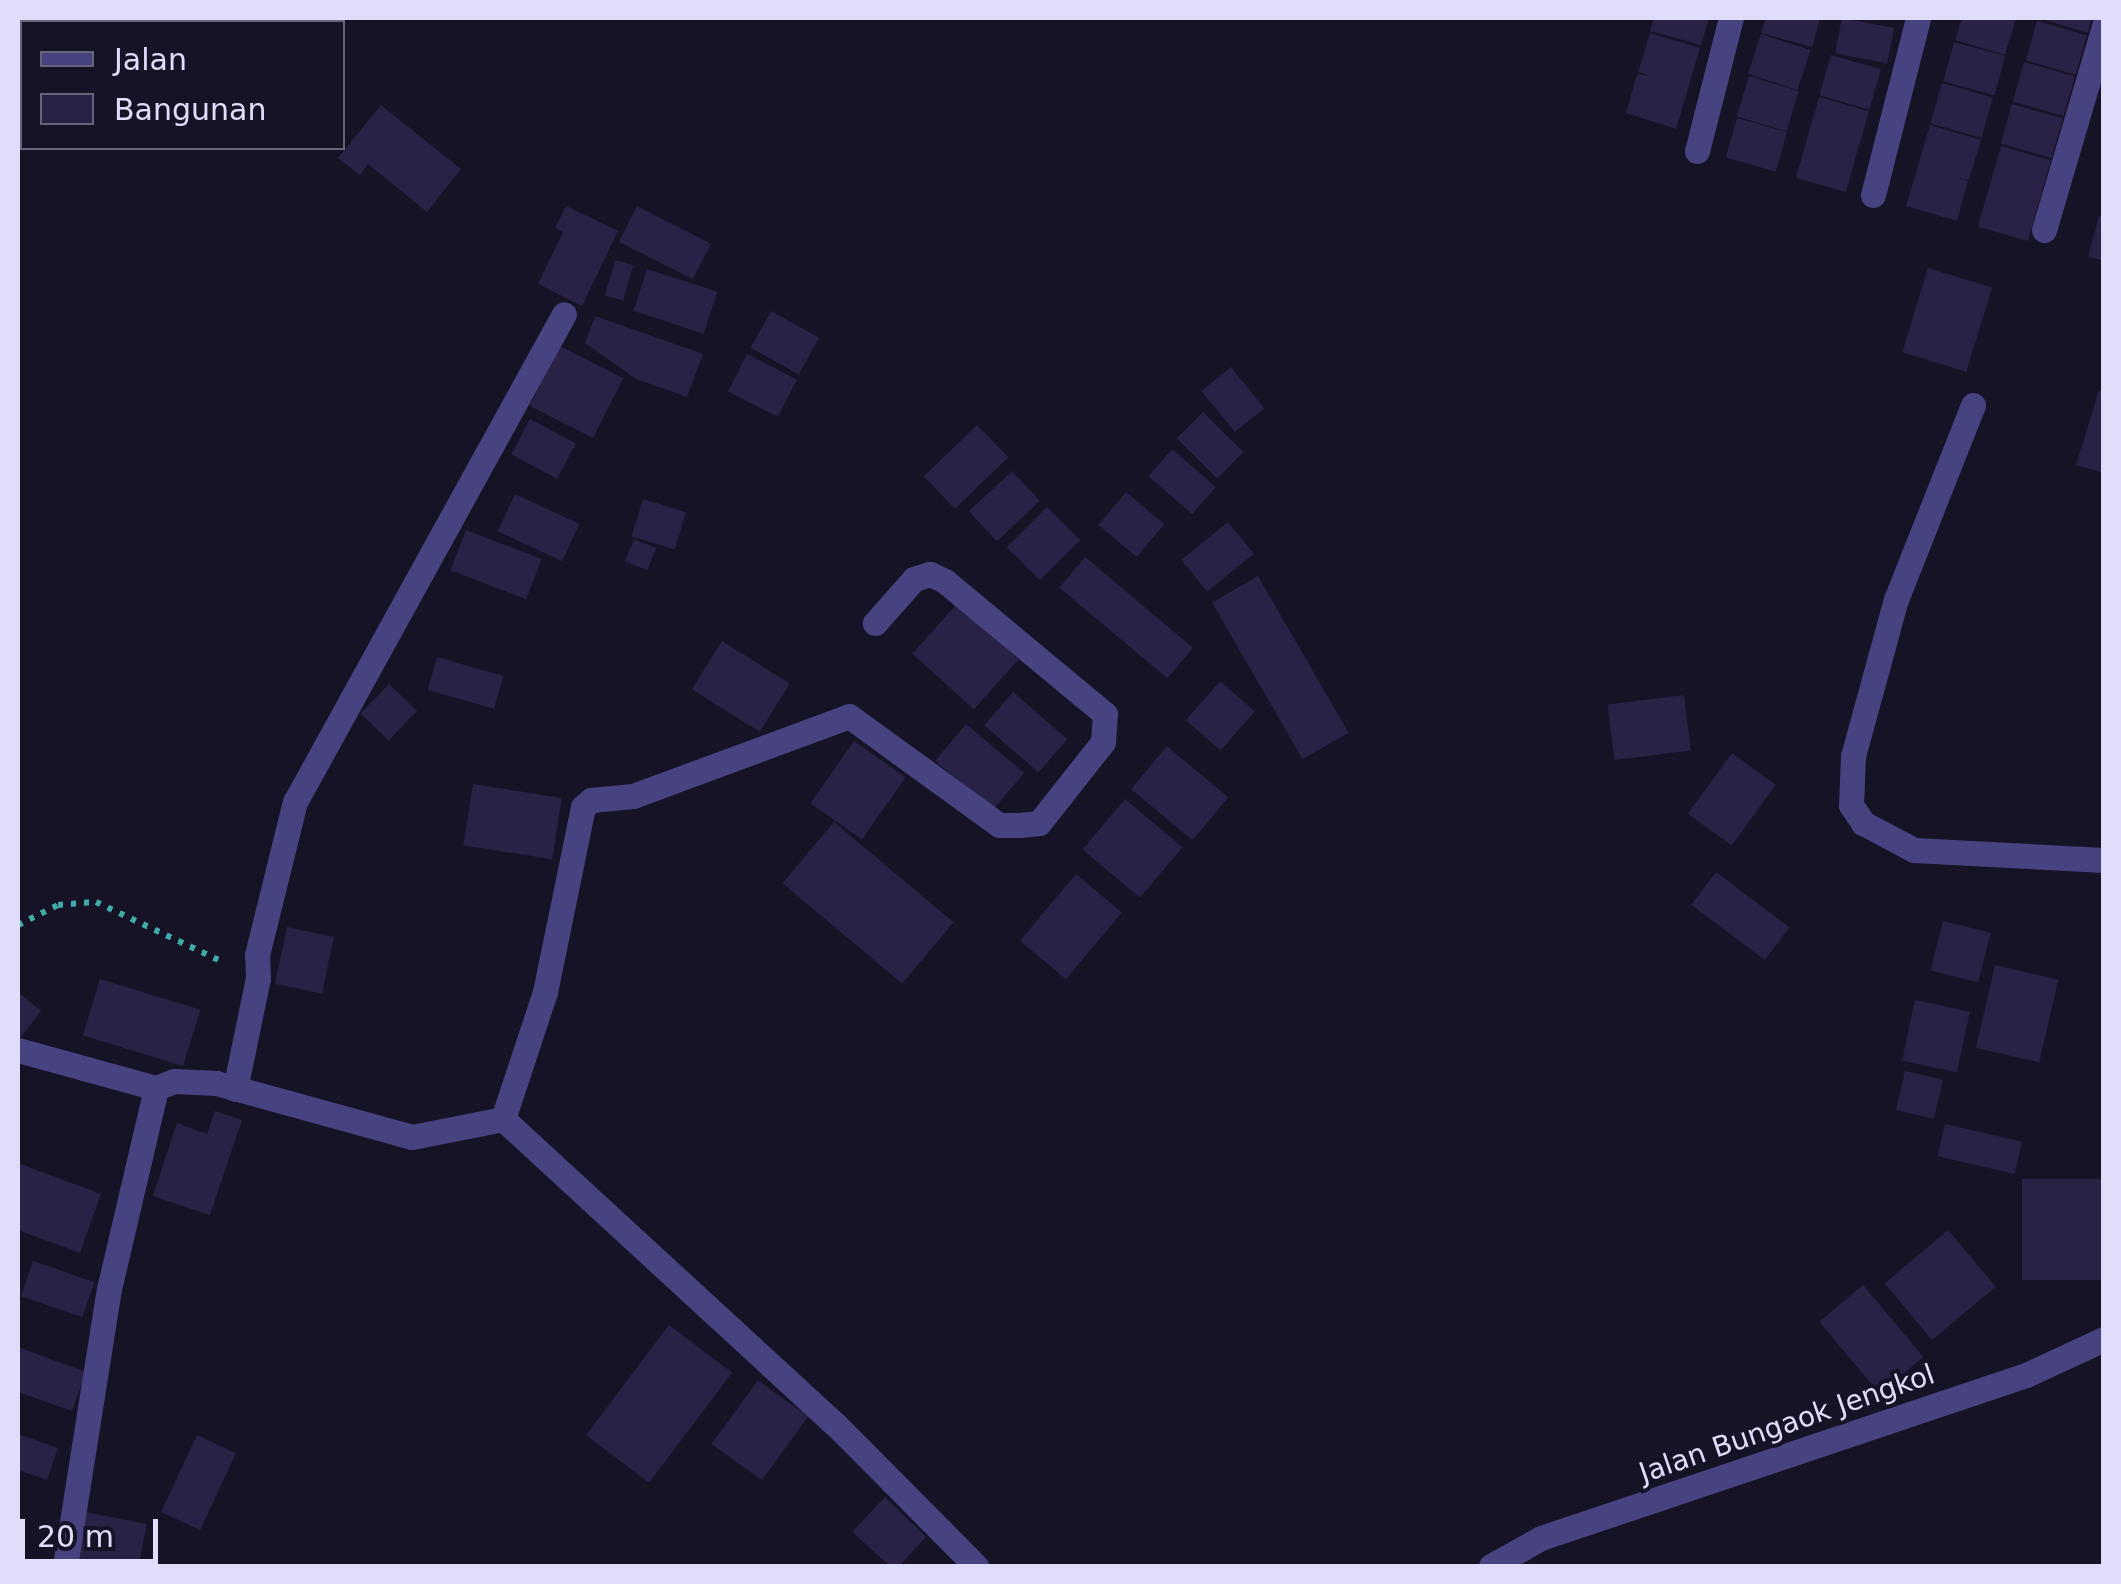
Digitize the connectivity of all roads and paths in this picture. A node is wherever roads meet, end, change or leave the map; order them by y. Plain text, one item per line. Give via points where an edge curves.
1 (1731, 18) edge
2 (1918, 18) edge
3 (2104, 26) edge
4 (1697, 151) dead end
5 (1873, 195) dead end
6 (2044, 230) dead end
7 (564, 314) dead end
8 (1973, 405) dead end
9 (876, 623) dead end
10 (2104, 860) edge
11 (18, 926) edge
12 (258, 978) junction
13 (18, 1050) edge
14 (156, 1088) junction
15 (236, 1089) junction
16 (503, 1119) junction
17 (2104, 1339) edge
18 (65, 1566) edge
19 (976, 1566) edge
20 (1491, 1566) edge

1 - 4 street
2 - 5 street
3 - 6 street
7 - 12 street via 294,802 257,955
8 - 10 street via 1896,599 1853,756 1852,805 1863,823 1914,850
9 - 16 street via 914,579 930,574 946,582 1105,714 1104,742 1039,823 999,825 849,716 633,796 591,800 583,808 545,992
11 - 12 path via 58,905 96,902
12 - 15 street
13 - 14 street
14 - 15 street via 174,1080
14 - 18 street via 109,1289
15 - 16 street via 412,1137
16 - 19 street via 836,1425
17 - 20 street, Jalan Bungaok Jengkol via 2026,1375 1540,1538

